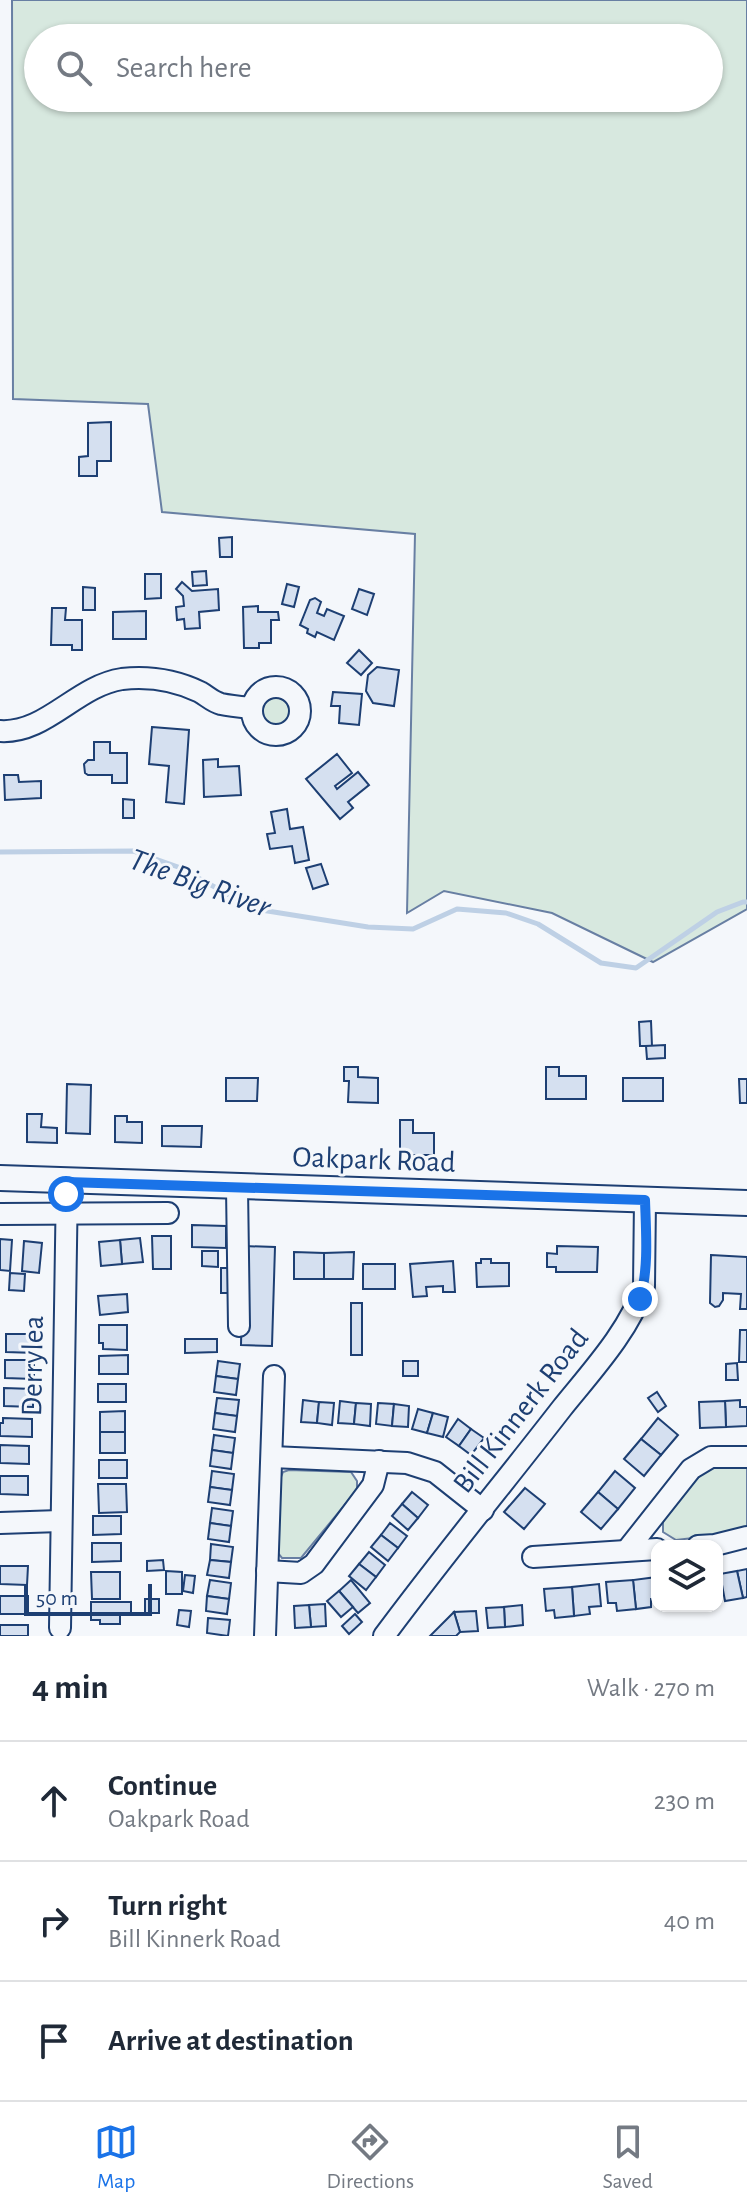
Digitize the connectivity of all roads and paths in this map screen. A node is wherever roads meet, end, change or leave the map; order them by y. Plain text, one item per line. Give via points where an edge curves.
1 (252, 708) dead end
2 (0, 731) edge
3 (0, 1178) edge
4 (67, 1182) junction
5 (237, 1188) junction
6 (645, 1200) junction
7 (747, 1203) edge
8 (66, 1213) junction
9 (168, 1213) dead end
10 (0, 1214) edge
11 (239, 1326) dead end
12 (274, 1376) dead end
13 (272, 1457) junction
14 (747, 1457) edge
15 (379, 1461) junction
16 (483, 1510) junction
17 (60, 1521) junction
18 (0, 1523) edge
19 (747, 1537) edge
20 (723, 1543) edge
21 (651, 1549) edge
22 (627, 1550) junction
23 (533, 1557) dead end
24 (267, 1571) junction
25 (60, 1628) dead end
26 (265, 1636) edge
27 (384, 1636) edge

1 - 2 street via 218,704 158,678 120,680 90,689 36,724
3 - 4 main road, Oakpark Road
4 - 5 main road, Oakpark Road
4 - 8 street, Derrylea
5 - 6 main road, Oakpark Road
5 - 11 street
6 - 7 main road, Oakpark Road
6 - 16 street, Bill Kinnerk Road via 640,1299 592,1371
8 - 9 street
8 - 10 street
8 - 17 street, Derrylea
12 - 13 street
13 - 15 street
13 - 24 street
14 - 22 street via 711,1457 691,1469
15 - 16 street via 435,1472
15 - 24 street via 373,1485 314,1564 301,1573
16 - 27 street, Bill Kinnerk Road
17 - 18 street
17 - 25 street, Derrylea
19 - 20 street
21 - 22 street
22 - 23 street
24 - 26 street

